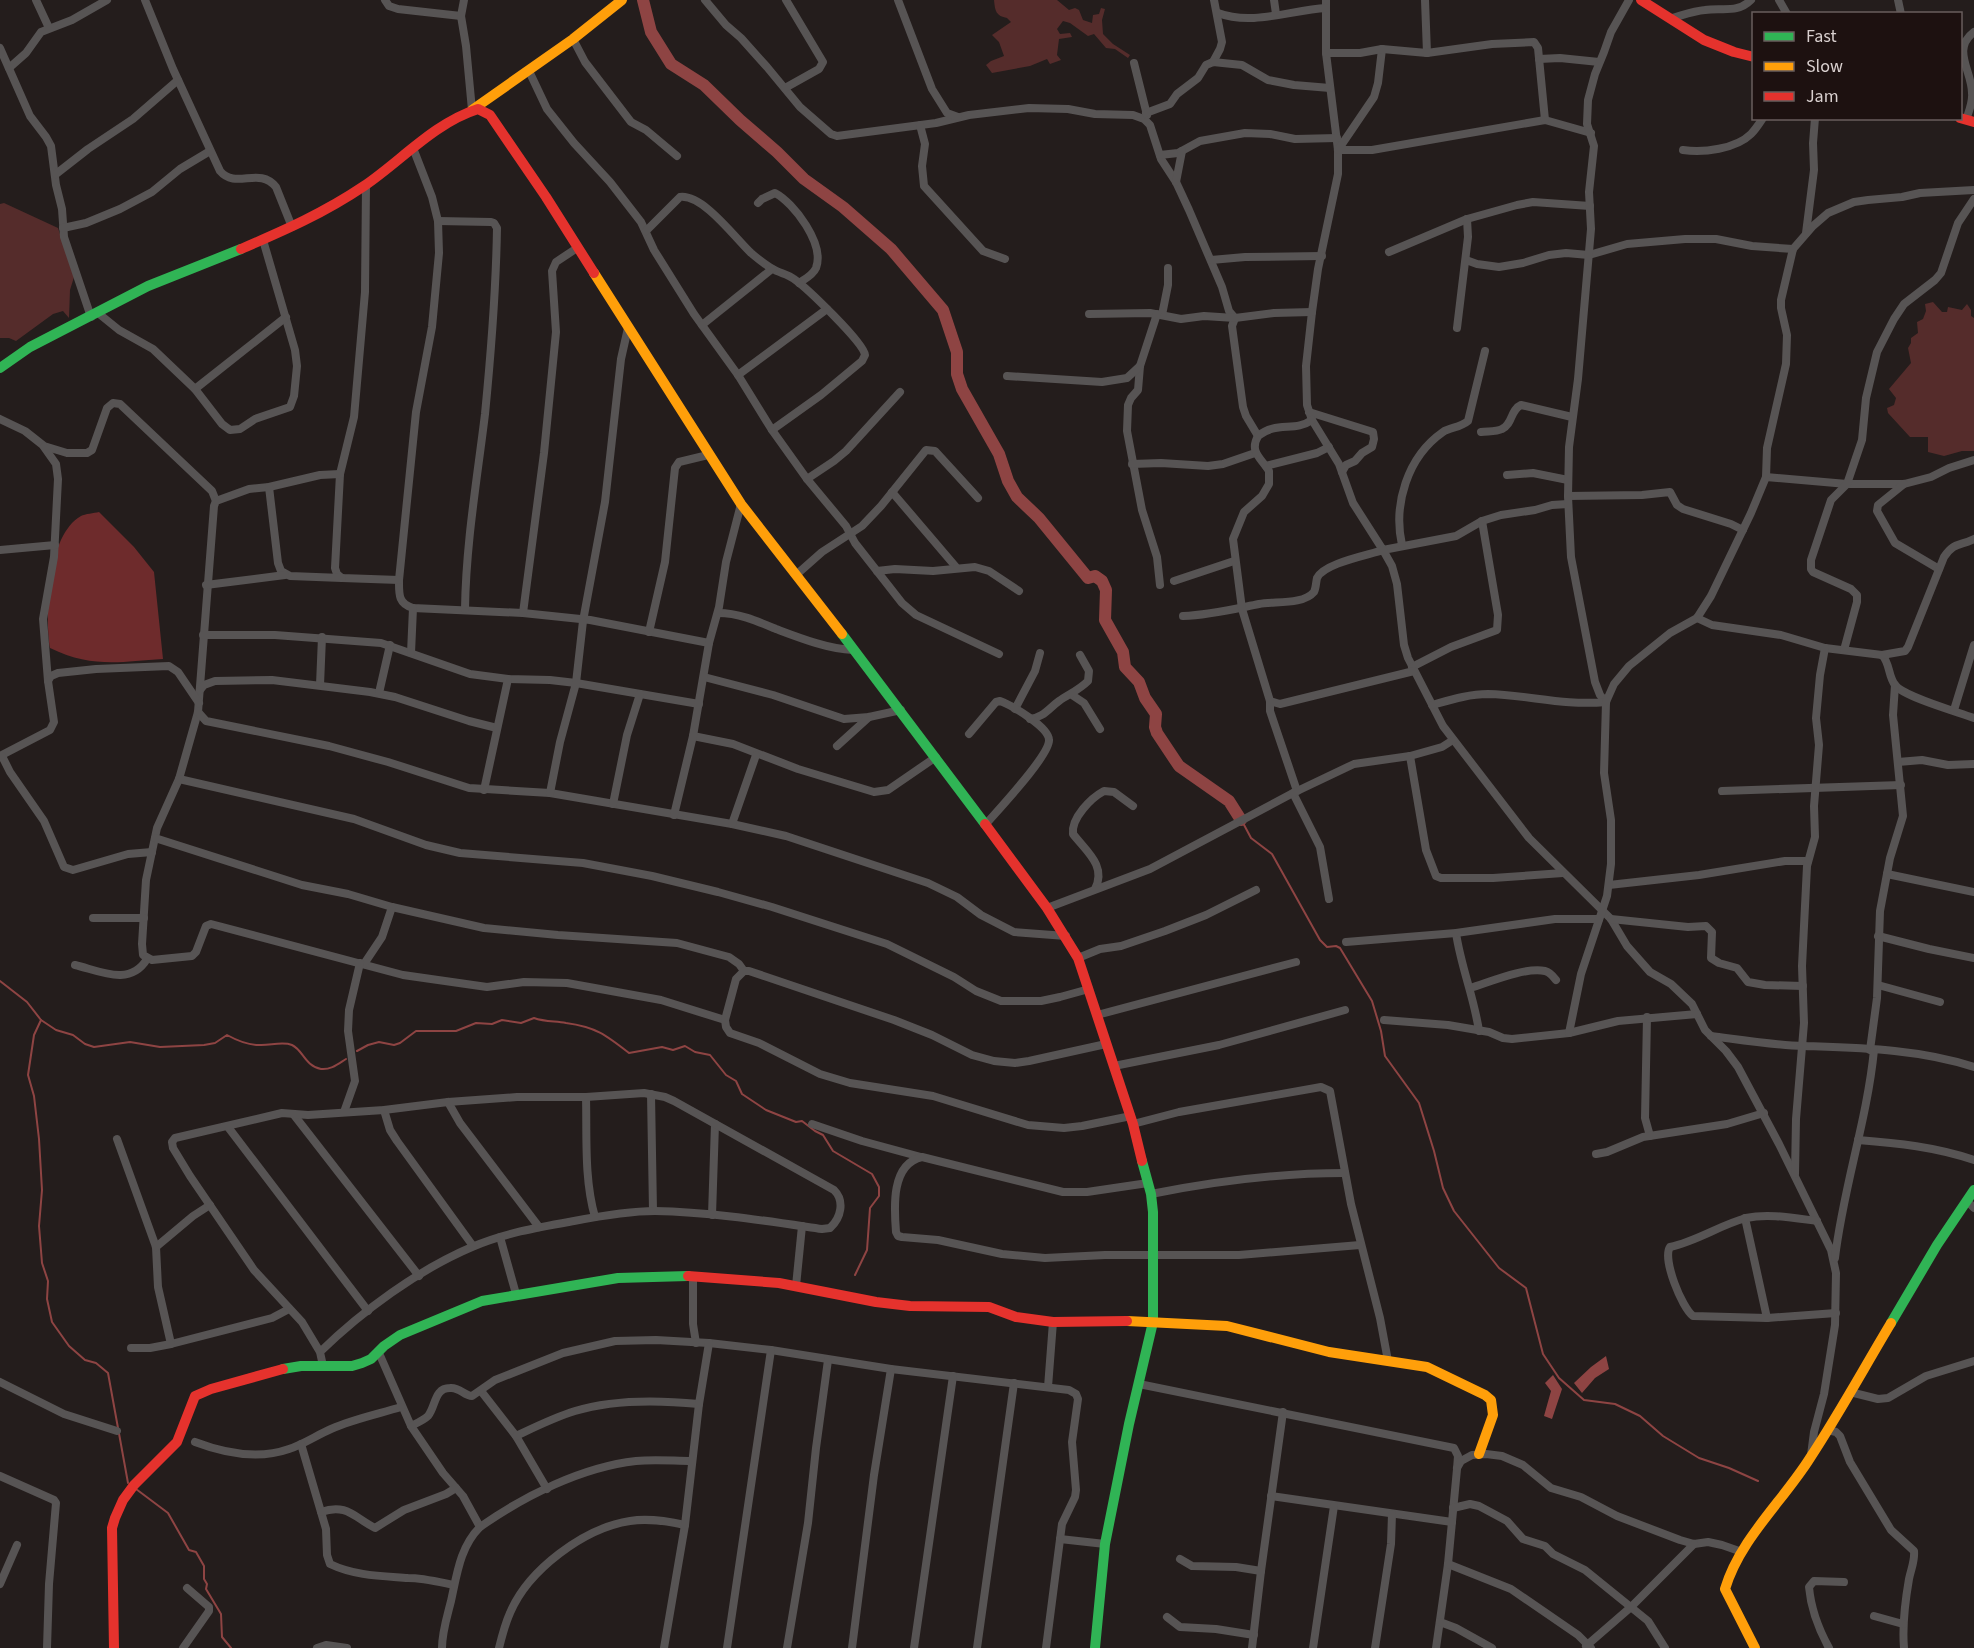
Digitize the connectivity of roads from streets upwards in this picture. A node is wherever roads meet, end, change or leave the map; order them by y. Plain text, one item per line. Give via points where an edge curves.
1 (36, 0) edge
2 (107, 0) edge
3 (145, 0) edge
4 (385, 0) edge
5 (464, 0) edge
6 (622, 0) edge
7 (705, 0) edge
8 (786, 0) edge
9 (898, 0) edge
10 (1214, 0) edge
11 (1274, 0) edge
12 (1425, 0) edge
13 (1629, 0) edge
14 (1641, 0) edge
15 (1751, 0) edge
16 (1326, 4) edge
17 (1218, 13) junction
18 (1276, 14) junction
19 (461, 16) junction
20 (1672, 18) junction
21 (49, 28) junction
22 (1974, 32) edge
23 (573, 39) junction
24 (1963, 44) edge
25 (0, 48) edge
26 (1382, 49) junction
27 (1326, 53) junction
28 (1427, 53) junction
29 (1752, 56) edge
30 (1539, 59) junction
31 (1213, 62) junction
32 (1599, 62) junction
33 (1134, 63) dead end
34 (1963, 63) edge
35 (9, 68) junction
36 (529, 71) junction
37 (178, 80) junction
38 (784, 88) junction
39 (1330, 88) junction
40 (472, 110) junction
41 (1146, 113) junction
42 (958, 117) junction
43 (1545, 120) junction
44 (1761, 120) edge
45 (1815, 120) edge
46 (1967, 120) edge
47 (920, 125) junction
48 (1150, 125) junction
49 (1591, 133) junction
50 (1337, 138) junction
51 (413, 148) junction
52 (1338, 150) junction
53 (1683, 150) dead end
54 (210, 151) junction
55 (1182, 151) junction
56 (1160, 155) junction
57 (677, 156) dead end
58 (56, 174) junction
59 (1176, 182) junction
60 (366, 186) junction
61 (1974, 190) edge
62 (1974, 199) edge
63 (758, 203) dead end
64 (1590, 206) junction
65 (1467, 219) junction
66 (438, 221) junction
67 (292, 227) junction
68 (63, 228) junction
69 (646, 231) junction
70 (1806, 233) junction
71 (263, 240) junction
72 (577, 248) junction
73 (1793, 249) junction
74 (1389, 252) dead end
75 (1589, 255) junction
76 (1322, 256) junction
77 (1005, 259) dead end
78 (1211, 260) junction
79 (1466, 260) junction
80 (1168, 268) dead end
81 (772, 269) junction
82 (799, 283) junction
83 (827, 309) junction
84 (1312, 312) junction
85 (1089, 314) dead end
86 (94, 315) junction
87 (1160, 315) junction
88 (286, 317) junction
89 (1235, 318) junction
90 (702, 325) junction
91 (628, 328) junction
92 (1457, 328) dead end
93 (1485, 351) dead end
94 (1140, 366) junction
95 (0, 368) edge
96 (738, 375) junction
97 (1007, 376) dead end
98 (195, 389) junction
99 (900, 392) dead end
100 (1309, 412) junction
101 (1572, 417) junction
102 (0, 419) edge
103 (1312, 420) junction
104 (772, 430) junction
105 (1481, 432) dead end
106 (1258, 436) junction
107 (44, 447) junction
108 (1329, 447) junction
109 (1255, 453) junction
110 (708, 454) junction
111 (1974, 460) edge
112 (1132, 464) junction
113 (1266, 465) junction
114 (1342, 472) junction
115 (340, 474) junction
116 (1507, 475) dead end
117 (1766, 477) junction
118 (807, 479) junction
119 (1568, 480) junction
120 (1847, 484) junction
121 (1904, 484) junction
122 (269, 487) junction
123 (892, 492) junction
124 (978, 498) dead end
125 (1568, 500) junction
126 (216, 501) junction
127 (741, 504) junction
128 (1482, 521) junction
129 (1743, 530) junction
130 (850, 534) junction
131 (1973, 541) edge
132 (55, 545) junction
133 (1402, 545) junction
134 (0, 550) edge
135 (1383, 550) junction
136 (1234, 561) junction
137 (956, 567) junction
138 (1939, 568) junction
139 (877, 571) junction
140 (285, 575) junction
141 (796, 575) junction
142 (342, 578) junction
143 (399, 580) junction
144 (1174, 581) dead end
145 (206, 585) junction
146 (1160, 585) dead end
147 (1019, 591) dead end
148 (413, 608) junction
149 (465, 609) junction
150 (1242, 609) junction
151 (523, 613) junction
152 (718, 613) junction
153 (1183, 616) dead end
154 (1697, 618) junction
155 (583, 621) junction
156 (649, 632) junction
157 (203, 635) junction
158 (322, 637) junction
159 (710, 643) junction
160 (390, 645) junction
161 (1974, 645) edge
162 (1825, 648) junction
163 (854, 650) junction
164 (1844, 650) junction
165 (411, 653) junction
166 (1041, 653) dead end
167 (999, 654) dead end
168 (1080, 655) dead end
169 (1882, 655) junction
170 (1413, 669) junction
171 (704, 677) junction
172 (508, 680) junction
173 (48, 681) junction
174 (576, 683) junction
175 (320, 685) junction
176 (1895, 685) junction
177 (200, 690) junction
178 (379, 693) junction
179 (640, 694) junction
180 (1072, 695) junction
181 (1270, 701) junction
182 (1606, 702) junction
183 (199, 703) junction
184 (699, 704) junction
185 (1432, 705) junction
186 (1015, 709) junction
187 (901, 710) junction
188 (1954, 710) junction
189 (198, 712) junction
190 (1044, 716) junction
191 (869, 717) junction
192 (1030, 718) junction
193 (1974, 718) edge
194 (497, 728) junction
195 (1043, 729) junction
196 (1100, 729) dead end
197 (969, 734) dead end
198 (693, 736) junction
199 (1453, 740) junction
200 (837, 746) dead end
201 (756, 754) junction
202 (1, 756) edge
203 (1410, 756) junction
204 (936, 757) junction
205 (1898, 762) junction
206 (1974, 764) edge
207 (179, 779) junction
208 (1900, 785) junction
209 (1815, 788) junction
210 (484, 790) junction
211 (1722, 790) dead end
212 (1295, 792) junction
213 (550, 793) junction
214 (612, 804) junction
215 (1133, 806) dead end
216 (674, 815) junction
217 (732, 824) junction
218 (986, 824) junction
219 (155, 838) junction
220 (152, 852) junction
221 (1808, 861) junction
222 (1563, 873) junction
223 (1887, 874) junction
224 (1609, 885) junction
225 (1095, 889) junction
226 (1256, 890) dead end
227 (1974, 892) edge
228 (1329, 899) dead end
229 (392, 907) junction
230 (1047, 908) junction
231 (1603, 910) junction
232 (93, 918) dead end
233 (144, 918) junction
234 (1599, 919) junction
235 (1611, 919) junction
236 (1456, 933) junction
237 (1066, 936) junction
238 (1878, 936) junction
239 (1346, 942) dead end
240 (1078, 958) junction
241 (1974, 958) edge
242 (147, 959) junction
243 (1296, 962) dead end
244 (362, 964) junction
245 (75, 965) dead end
246 (744, 971) junction
247 (1556, 980) dead end
248 (1803, 986) junction
249 (1878, 986) junction
250 (1089, 988) junction
251 (1470, 988) junction
252 (1940, 1002) dead end
253 (1345, 1010) dead end
254 (1697, 1014) junction
255 (1097, 1015) junction
256 (1647, 1017) junction
257 (725, 1020) junction
258 (1384, 1020) dead end
259 (1479, 1030) junction
260 (1569, 1033) junction
261 (1711, 1036) junction
262 (1106, 1044) junction
263 (1802, 1046) junction
264 (1872, 1050) junction
265 (1114, 1066) junction
266 (1974, 1067) edge
267 (651, 1094) junction
268 (586, 1096) junction
269 (448, 1102) junction
270 (384, 1110) junction
271 (344, 1112) junction
272 (1764, 1113) junction
273 (294, 1115) junction
274 (1132, 1120) junction
275 (716, 1124) junction
276 (813, 1124) dead end
277 (228, 1127) junction
278 (1650, 1136) junction
279 (117, 1139) dead end
280 (1858, 1140) junction
281 (1596, 1154) dead end
282 (922, 1157) junction
283 (1974, 1160) edge
284 (1345, 1173) junction
285 (1795, 1176) junction
286 (1149, 1189) junction
287 (1974, 1190) edge
288 (1970, 1204) edge
289 (210, 1205) junction
290 (652, 1211) junction
291 (712, 1215) junction
292 (595, 1217) junction
293 (1745, 1218) junction
294 (1817, 1221) junction
295 (802, 1226) junction
296 (539, 1227) junction
297 (500, 1237) junction
298 (1360, 1245) junction
299 (474, 1246) junction
300 (156, 1247) junction
301 (1153, 1256) junction
302 (1835, 1261) junction
303 (419, 1276) junction
304 (693, 1276) junction
305 (796, 1286) junction
306 (516, 1294) junction
307 (289, 1309) junction
308 (369, 1311) junction
309 (1836, 1313) junction
310 (1767, 1318) junction
311 (1053, 1322) junction
312 (1153, 1322) junction
313 (696, 1343) junction
314 (709, 1343) junction
315 (171, 1344) junction
316 (131, 1348) dead end
317 (771, 1350) junction
318 (320, 1352) junction
319 (379, 1353) junction
320 (828, 1360) junction
321 (1388, 1361) junction
322 (1974, 1361) edge
323 (323, 1366) junction
324 (891, 1369) junction
325 (953, 1376) junction
326 (0, 1382) edge
327 (1014, 1383) junction
328 (1138, 1384) junction
329 (1048, 1387) junction
330 (481, 1391) junction
331 (1850, 1392) junction
332 (699, 1404) junction
333 (401, 1407) junction
334 (1283, 1412) junction
335 (411, 1426) junction
336 (1828, 1430) junction
337 (117, 1431) dead end
338 (516, 1436) junction
339 (195, 1442) dead end
340 (301, 1444) junction
341 (1479, 1454) junction
342 (1810, 1459) junction
343 (692, 1461) junction
344 (1457, 1469) junction
345 (0, 1476) edge
346 (456, 1488) junction
347 (547, 1489) junction
348 (1271, 1496) junction
349 (1334, 1506) junction
350 (1453, 1508) junction
351 (321, 1512) junction
352 (1392, 1514) junction
353 (1452, 1522) junction
354 (685, 1525) junction
355 (480, 1527) junction
356 (1060, 1539) junction
357 (1105, 1544) junction
358 (1694, 1544) junction
359 (17, 1545) dead end
360 (1742, 1552) junction
361 (1180, 1559) dead end
362 (1448, 1564) junction
363 (1261, 1571) junction
364 (1844, 1582) dead end
365 (0, 1584) edge
366 (454, 1585) junction
367 (187, 1587) dead end
368 (1631, 1607) junction
369 (1874, 1616) dead end
370 (1167, 1617) dead end
371 (1440, 1622) junction
372 (1903, 1624) junction
373 (1254, 1635) junction
374 (1588, 1647) edge
375 (47, 1648) edge
376 (114, 1648) edge
377 (183, 1648) edge
378 (317, 1648) edge
379 (347, 1648) edge
380 (442, 1648) edge
381 (499, 1648) edge
382 (664, 1648) edge
383 (727, 1648) edge
384 (787, 1648) edge
385 (852, 1648) edge
386 (914, 1648) edge
387 (977, 1648) edge
388 (1047, 1648) edge
389 (1095, 1648) edge
390 (1252, 1648) edge
391 (1313, 1648) edge
392 (1375, 1648) edge
393 (1436, 1648) edge
394 (1492, 1648) edge
395 (1665, 1648) edge
396 (1755, 1648) edge
397 (1828, 1648) edge
398 (1905, 1648) edge

1 - 21 street
2 - 21 street
3 - 37 street
4 - 19 street via 398,9
5 - 19 street
6 - 23 street
7 - 38 street
8 - 38 street via 823,62 819,69
9 - 42 street via 932,89 947,113
10 - 17 street
11 - 18 street
12 - 28 street
13 - 32 street via 1615,22
14 - 20 street
15 - 20 street via 1739,8 1702,10
16 - 18 street
16 - 27 street
17 - 18 street via 1256,18
17 - 31 street via 1221,49
19 - 40 street
20 - 29 street via 1704,40
21 - 35 street
22 - 24 street
23 - 36 street
23 - 57 street via 585,62 631,122
24 - 34 street
25 - 35 street
26 - 27 street
26 - 28 street
26 - 52 street via 1374,97
27 - 39 street
28 - 30 street via 1530,41 1537,44
30 - 32 street
30 - 43 street
31 - 39 street via 1242,65 1262,78
31 - 41 street via 1170,104
32 - 49 street via 1587,108
33 - 41 street
34 - 46 street via 1972,96
35 - 58 street via 30,116 51,146
36 - 40 street
36 - 69 street via 548,109
37 - 54 street
37 - 58 street via 133,119
38 - 47 street via 812,119 837,136
39 - 50 street
40 - 51 street
40 - 72 street via 490,115
41 - 48 street
42 - 47 street
42 - 48 street via 1055,108 1134,115
43 - 49 street
43 - 52 street via 1372,150
44 - 53 street via 1750,135 1732,145
45 - 70 street via 1814,170
47 - 77 street via 925,144 924,186 983,250
48 - 56 street
49 - 64 street via 1594,155
50 - 52 street
50 - 55 street via 1295,139 1245,133 1200,141
51 - 60 street
51 - 66 street via 429,185
52 - 76 street via 1338,174
54 - 67 street via 227,177 265,178 271,182
54 - 68 street via 152,192 120,209
55 - 56 street
55 - 59 street
56 - 59 street
58 - 68 street
59 - 78 street
60 - 67 street
60 - 115 street via 365,292 354,417
61 - 70 street via 1854,202 1828,213
62 - 120 street via 1958,223 1941,273 1904,304 1877,352 1866,398 1862,440
63 - 82 street via 775,193 785,198 802,218 818,251 817,267
64 - 65 street via 1533,202
64 - 75 street
65 - 74 street
65 - 79 street
66 - 143 street via 432,327 416,412
66 - 149 street via 491,222 497,228 485,414 465,567
67 - 71 street
68 - 86 street
69 - 81 street via 680,197 686,197 704,206
69 - 90 street
70 - 73 street
71 - 86 street via 169,276
71 - 88 street
72 - 91 street
72 - 151 street via 556,262 552,271 556,332
73 - 75 street via 1684,239 1627,244
73 - 117 street via 1781,300 1788,345 1786,364 1767,448
75 - 79 street via 1560,253 1499,267
75 - 101 street
76 - 78 street
76 - 84 street
78 - 89 street
79 - 92 street
80 - 87 street
81 - 82 street
81 - 90 street
82 - 83 street
83 - 96 street
83 - 104 street via 862,346 865,355 827,391
84 - 89 street
84 - 100 street via 1306,366
85 - 87 street
86 - 95 street via 30,347
86 - 98 street via 153,349
87 - 89 street via 1181,319
87 - 94 street
88 - 98 street
88 - 98 street via 297,366 290,407 230,430
89 - 106 street via 1232,326 1240,396
90 - 96 street
91 - 110 street
91 - 155 street via 621,358 605,502
93 - 133 street via 1468,422 1445,430 1423,450 1401,493 1398,524
94 - 97 street via 1127,378 1102,382
94 - 112 street via 1138,390 1131,398 1127,422
96 - 104 street
99 - 118 street via 846,451
100 - 103 street
100 - 114 street via 1372,432 1370,449
101 - 105 street via 1521,405 1505,428
101 - 119 street
102 - 107 street via 25,430
103 - 106 street via 1300,426 1272,427
103 - 108 street
104 - 118 street
106 - 109 street
107 - 126 street via 87,453 92,450 107,408 113,403 120,404 212,491
107 - 132 street via 56,464 58,479
108 - 113 street
108 - 114 street
109 - 112 street via 1208,466
109 - 113 street
110 - 127 street
110 - 156 street via 679,462 675,468 665,562
111 - 121 street
112 - 146 street via 1157,557
113 - 136 street via 1269,484 1235,530
114 - 135 street via 1353,503
115 - 122 street
115 - 142 street via 335,568
116 - 119 street via 1533,473
117 - 120 street
117 - 129 street
118 - 130 street
119 - 125 street
120 - 121 street
120 - 164 street via 1831,500 1810,565 1813,572 1857,595
121 - 138 street via 1878,505 1877,511 1899,546
122 - 126 street
122 - 140 street via 278,563
123 - 124 street via 926,450 932,449
123 - 130 street
123 - 137 street
125 - 128 street
125 - 129 street via 1671,492 1683,509
125 - 182 street via 1571,557 1583,627 1595,682
126 - 145 street
127 - 141 street
127 - 152 street
128 - 133 street via 1456,536
128 - 170 street via 1498,615 1497,630 1451,647
129 - 154 street
130 - 139 street
130 - 141 street
131 - 138 street via 1955,544
132 - 134 street
132 - 173 street via 43,619
133 - 135 street
135 - 150 street via 1324,571 1311,596
135 - 170 street via 1392,566 1404,645
136 - 144 street
136 - 150 street
137 - 139 street
137 - 147 street via 981,568
138 - 169 street via 1908,647
139 - 167 street via 909,609
140 - 142 street
140 - 145 street
141 - 163 street
142 - 143 street
143 - 148 street via 400,600
145 - 157 street
148 - 149 street
148 - 165 street
149 - 151 street
150 - 153 street
150 - 181 street
151 - 155 street
152 - 159 street
152 - 163 street via 738,615
154 - 162 street via 1712,625 1781,634
154 - 182 street via 1670,633 1629,666
155 - 156 street
155 - 174 street
156 - 159 street
157 - 158 street
157 - 177 street
158 - 160 street
158 - 175 street
159 - 171 street
160 - 165 street
160 - 178 street
161 - 188 street
162 - 164 street
162 - 209 street via 1817,700
163 - 187 street
164 - 169 street
165 - 172 street via 470,674
166 - 186 street
168 - 180 street via 1088,681
169 - 176 street
170 - 181 street via 1280,704
170 - 185 street
171 - 184 street
171 - 191 street via 844,719
172 - 174 street
172 - 194 street
173 - 183 street via 58,673 164,665 178,672
173 - 202 street via 53,726
174 - 179 street
174 - 213 street
175 - 177 street via 221,680
175 - 178 street
176 - 188 street via 1906,693
176 - 205 street via 1893,715
177 - 183 street
178 - 194 street
179 - 184 street
179 - 214 street
180 - 190 street
180 - 196 street via 1084,703
181 - 212 street
182 - 185 street via 1558,703 1487,694
182 - 224 street via 1604,773 1611,820
183 - 189 street
184 - 198 street
185 - 199 street
186 - 192 street
186 - 197 street via 998,701
187 - 191 street
187 - 204 street
188 - 193 street
189 - 207 street
189 - 210 street via 206,721 329,746
190 - 192 street
190 - 195 street
191 - 200 street
192 - 195 street
194 - 210 street
195 - 218 street via 1049,737 1046,752
198 - 201 street via 733,744
198 - 216 street
199 - 203 street
199 - 222 street via 1529,838
201 - 204 street via 845,785 880,792
201 - 217 street
202 - 220 street via 44,821 64,867 73,870 128,854
203 - 212 street via 1354,765
203 - 222 street via 1426,850 1436,876 1493,878
204 - 218 street
205 - 206 street
205 - 208 street
207 - 219 street
207 - 250 street via 354,819 460,853 583,863 718,892 887,944 1001,1001 1041,1001
208 - 209 street
208 - 223 street via 1903,816
209 - 211 street
209 - 221 street via 1815,837
210 - 213 street
212 - 225 street via 1150,869
212 - 228 street via 1320,847
213 - 214 street
214 - 216 street
215 - 225 street via 1114,792 1104,791 1087,805 1072,826 1073,834 1098,868 1100,877
216 - 217 street
217 - 237 street via 910,875 957,897 1014,932
218 - 230 street
219 - 220 street
219 - 229 street via 302,885
220 - 233 street
221 - 224 street
221 - 248 street
222 - 231 street
223 - 227 street
223 - 238 street
224 - 231 street
225 - 230 street
226 - 240 street via 1165,931
229 - 244 street via 382,937
229 - 246 street via 484,928 677,943 729,957
230 - 237 street
231 - 234 street
231 - 235 street
232 - 233 street
233 - 242 street via 142,950
234 - 236 street via 1555,920
234 - 260 street via 1581,974
235 - 248 street via 1706,926 1712,932 1711,958 1737,968 1748,982
235 - 254 street via 1650,972 1683,994
236 - 239 street
236 - 251 street
237 - 240 street
238 - 241 street
238 - 249 street
240 - 250 street
242 - 244 street via 192,956 206,926 211,924
242 - 245 street via 132,974 102,973
243 - 255 street
244 - 257 street via 403,975 487,987 524,982 567,983 661,1000
244 - 271 street via 349,1010 355,1081
246 - 257 street via 736,979
246 - 262 street via 894,1020 994,1061 1029,1061
247 - 251 street via 1545,970 1515,973
248 - 263 street
249 - 252 street
249 - 264 street
250 - 255 street
251 - 259 street
253 - 265 street via 1219,1045
254 - 256 street
254 - 261 street
255 - 262 street
256 - 260 street
256 - 278 street via 1646,1118
257 - 274 street via 730,1033 820,1074 850,1083 933,1096 1028,1125 1064,1128
258 - 259 street
259 - 260 street via 1503,1038
261 - 263 street
261 - 272 street via 1738,1067
262 - 265 street
263 - 264 street
263 - 285 street
264 - 266 street via 1922,1054
264 - 280 street via 1868,1100
265 - 274 street
267 - 268 street
267 - 275 street via 674,1101
267 - 290 street
268 - 269 street
268 - 292 street
269 - 270 street
269 - 296 street via 460,1124
270 - 271 street
270 - 299 street via 397,1141
271 - 273 street
272 - 278 street via 1727,1124
272 - 285 street
273 - 277 street via 282,1113
273 - 303 street
274 - 284 street via 1326,1088 1330,1091
274 - 286 street
275 - 291 street
275 - 295 street via 834,1190 841,1204 830,1228
276 - 282 street
277 - 289 street via 178,1136 172,1142
277 - 308 street
278 - 281 street
279 - 300 street
280 - 283 street via 1952,1152
280 - 302 street
282 - 286 street via 1063,1192
282 - 301 street via 906,1164 901,1172 895,1220 898,1236 1033,1258
284 - 286 street via 1296,1173
284 - 298 street
285 - 294 street
286 - 301 street
287 - 288 street
288 - 331 street via 1937,1245
289 - 300 street
289 - 307 street via 254,1270
290 - 291 street
290 - 292 street
291 - 295 street
292 - 296 street
293 - 294 street
293 - 310 street
293 - 310 street via 1670,1247 1669,1265 1693,1316
294 - 302 street
295 - 305 street
296 - 297 street
297 - 299 street
297 - 306 street
298 - 301 street via 1250,1254
298 - 321 street
299 - 303 street
300 - 315 street via 158,1287
301 - 312 street
302 - 309 street
303 - 308 street
304 - 305 street
304 - 306 street via 618,1278
304 - 313 street
305 - 311 street via 910,1306 989,1307 1016,1317
306 - 319 street via 460,1309 400,1335
307 - 315 street via 272,1318
307 - 318 street
308 - 318 street
309 - 310 street
309 - 342 street
311 - 312 street
311 - 329 street
312 - 321 street via 1227,1326 1329,1352
312 - 328 street
313 - 314 street
313 - 330 street via 656,1340 596,1345 515,1371
314 - 317 street
314 - 332 street
315 - 316 street
317 - 320 street
317 - 383 street
318 - 323 street
319 - 323 street via 352,1366
319 - 333 street
320 - 324 street
320 - 384 street via 808,1523
321 - 341 street via 1427,1367 1491,1400 1493,1415
322 - 331 street via 1926,1376 1888,1398
323 - 376 street via 281,1369 195,1396 173,1448 134,1484 116,1512 112,1528
324 - 325 street
324 - 385 street
325 - 327 street
325 - 386 street
326 - 337 street via 64,1414
327 - 329 street
327 - 387 street
328 - 334 street
328 - 357 street
329 - 356 street via 1073,1391 1078,1399 1072,1442 1076,1490 1064,1517
330 - 335 street via 468,1396 455,1388 440,1391 428,1415
330 - 338 street
331 - 336 street
332 - 338 street via 651,1402 595,1407
332 - 343 street
333 - 335 street
333 - 340 street via 342,1424
334 - 344 street via 1448,1445 1457,1451
334 - 348 street
335 - 346 street
336 - 342 street
336 - 372 street via 1840,1436 1850,1462 1892,1530 1914,1551
338 - 347 street
339 - 340 street via 246,1455 272,1453
340 - 351 street
341 - 344 street via 1467,1457
341 - 358 street via 1510,1459 1558,1491
342 - 360 street
343 - 347 street via 649,1460 592,1469
343 - 354 street
344 - 350 street
345 - 375 street via 56,1503
346 - 351 street via 404,1510 375,1528 345,1509
346 - 355 street
347 - 355 street
348 - 349 street
348 - 363 street
349 - 352 street
349 - 391 street
350 - 353 street
350 - 368 street via 1470,1504 1507,1521 1523,1539 1538,1542 1585,1570
351 - 366 street via 330,1564 380,1577
352 - 353 street
352 - 392 street
353 - 362 street
354 - 381 street via 630,1521 575,1543 525,1588 510,1611
354 - 382 street
355 - 366 street via 465,1548
356 - 357 street
356 - 388 street
357 - 389 street
358 - 360 street via 1708,1542
358 - 368 street
359 - 365 street
360 - 396 street via 1725,1589
361 - 363 street via 1192,1566
362 - 371 street
362 - 374 street via 1511,1589 1578,1635
363 - 373 street
364 - 397 street via 1814,1581 1809,1587 1817,1627
366 - 380 street
367 - 377 street via 209,1611
368 - 374 street
368 - 395 street via 1654,1629
369 - 372 street
370 - 373 street via 1180,1627
371 - 393 street
371 - 394 street
372 - 398 street
373 - 390 street
378 - 379 street

